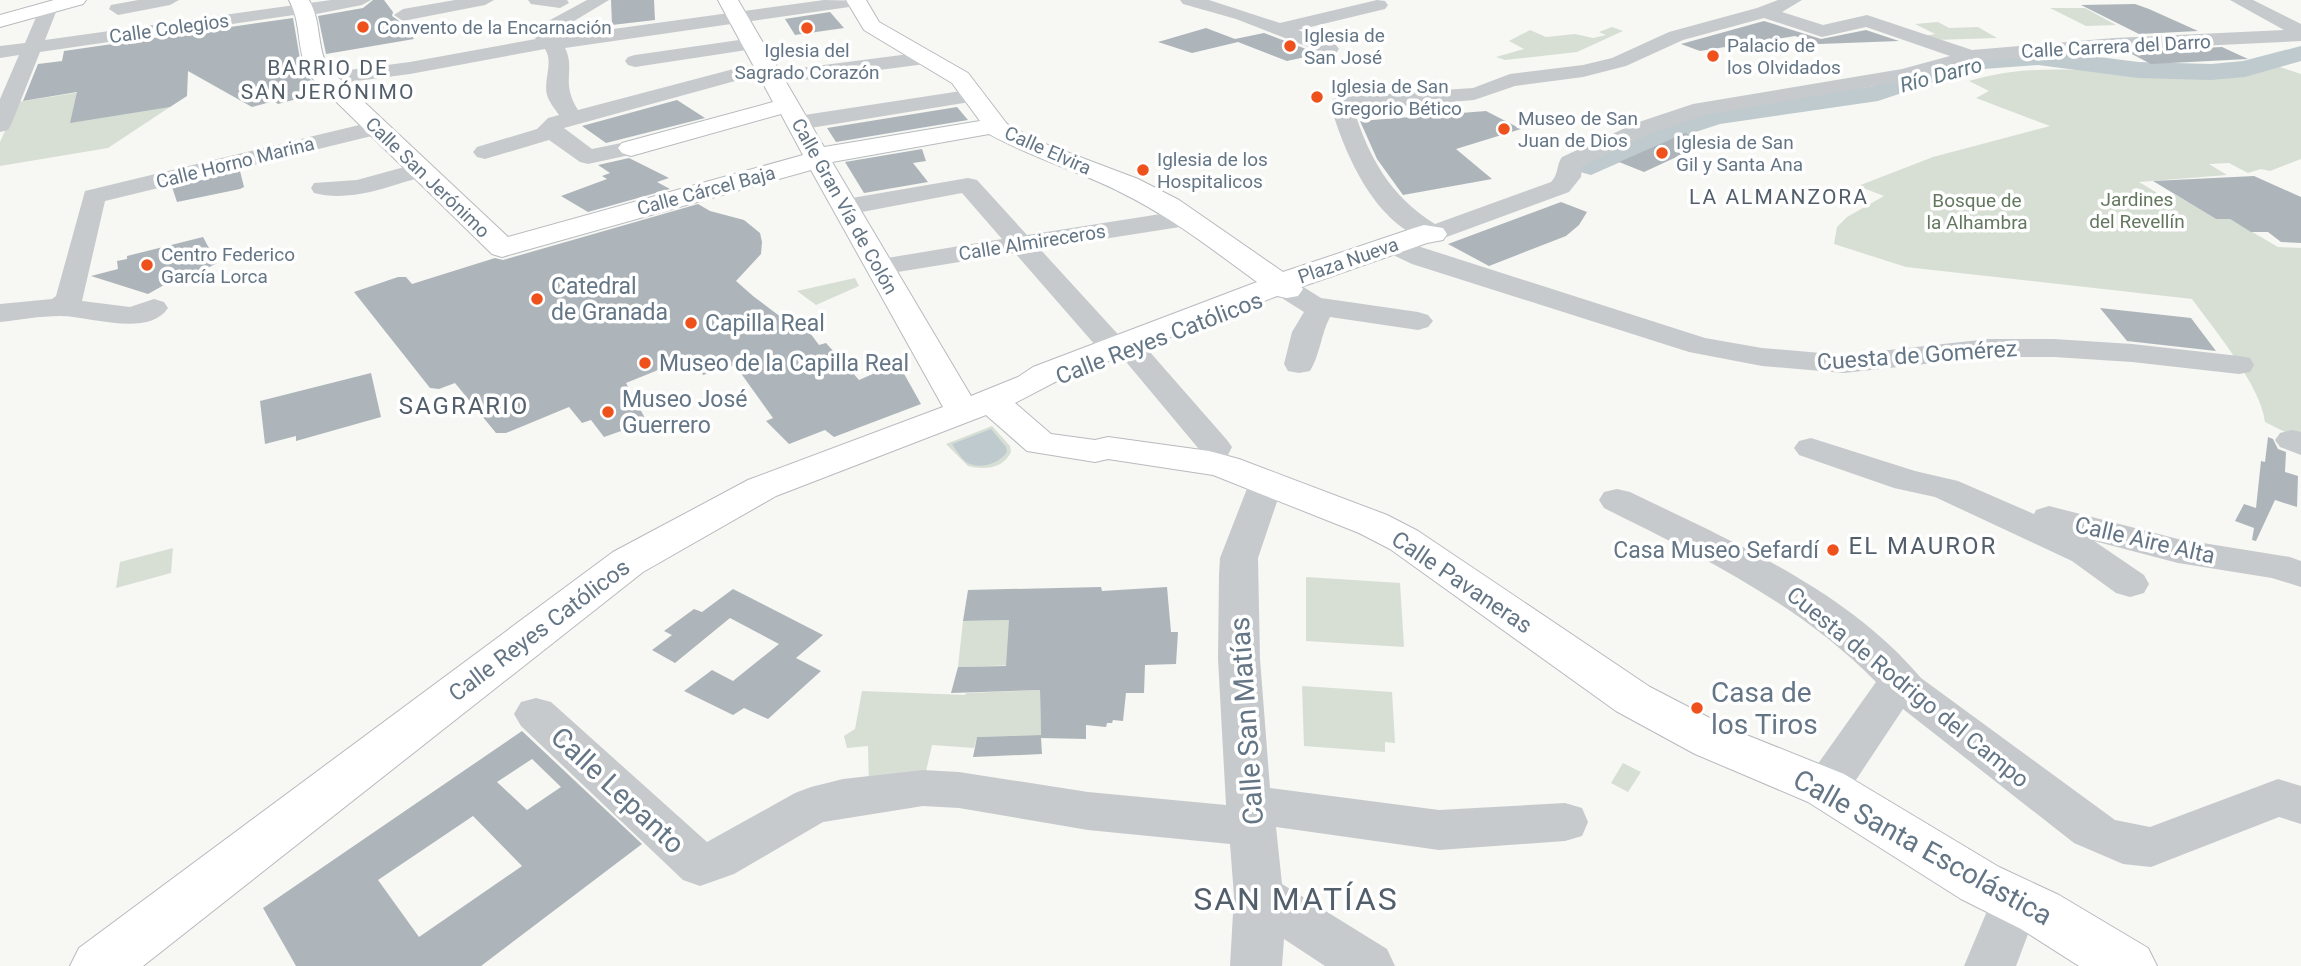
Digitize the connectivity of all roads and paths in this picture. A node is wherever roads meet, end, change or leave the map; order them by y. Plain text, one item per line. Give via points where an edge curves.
1 (99, 0) edge
2 (170, 0) edge
3 (362, 0) edge
4 (537, 0) edge
5 (600, 0) edge
6 (856, 0) edge
7 (1189, 0) edge
8 (1793, 0) edge
9 (2239, 0) edge
10 (58, 3) edge
11 (560, 3) dead end
12 (1367, 5) edge
13 (303, 6) edge
14 (480, 7) edge
15 (118, 9) junction
16 (733, 9) edge
17 (1764, 12) junction
18 (403, 15) dead end
19 (1384, 18) dead end
20 (0, 21) edge
21 (1279, 29) junction
22 (2301, 33) edge
23 (124, 34) junction
24 (549, 44) junction
25 (753, 44) junction
26 (1329, 49) dead end
27 (0, 52) edge
28 (29, 56) junction
29 (1971, 57) junction
30 (925, 58) junction
31 (635, 61) dead end
32 (0, 69) edge
33 (770, 74) junction
34 (326, 79) junction
35 (974, 95) junction
36 (2, 113) edge
37 (793, 114) junction
38 (572, 118) junction
39 (995, 126) junction
40 (376, 128) junction
41 (550, 130) junction
42 (631, 148) junction
43 (485, 152) dead end
44 (818, 158) junction
45 (344, 159) dead end
46 (1570, 162) joint
47 (419, 170) junction
48 (323, 188) dead end
49 (350, 188) junction
50 (706, 190) junction
51 (846, 207) junction
52 (1186, 218) junction
53 (1433, 234) junction
54 (1022, 243) junction
55 (502, 248) joint
56 (1402, 248) junction
57 (1231, 249) joint
58 (879, 267) junction
59 (1283, 286) junction
60 (60, 307) junction
61 (1321, 307) junction
62 (143, 312) dead end
63 (0, 313) edge
64 (1418, 321) dead end
65 (1121, 349) junction
66 (1299, 364) dead end
67 (2239, 365) dead end
68 (978, 406) junction
69 (1811, 448) dead end
70 (1238, 473) junction
71 (1617, 500) dead end
72 (1988, 507) junction
73 (2301, 574) edge
74 (2130, 584) dead end
75 (1904, 687) junction
76 (536, 714) dead end
77 (1712, 741) joint
78 (1826, 788) junction
79 (2293, 802) edge
80 (1251, 816) junction
81 (1565, 822) dead end
82 (1259, 896) junction
83 (2016, 900) junction
84 (99, 966) edge
85 (1256, 966) edge
86 (1369, 966) edge
87 (1990, 966) edge
88 (2128, 966) edge

1 - 15 street
2 - 15 street
3 - 13 street, Calle Colegios
4 - 11 street
5 - 24 street via 546,30 543,36
6 - 16 street
6 - 30 main road, Calle Elvira via 871,26
7 - 21 street
8 - 17 street
9 - 22 street
10 - 20 main road
10 - 28 street via 47,12
12 - 19 street
12 - 21 street
13 - 23 street, Calle Colegios
13 - 34 main road, Calle San Jerónimo via 313,64
14 - 18 street
15 - 23 street
16 - 24 street
16 - 25 main road, Calle Gran Vía de Colón
17 - 29 street via 1826,31 1867,21
17 - 53 street via 1676,36 1599,68 1510,80 1474,94 1341,104 1351,141 1376,186
21 - 26 street
22 - 29 street, Calle Carrera del Darro
23 - 28 street, Calle Colegios
24 - 34 street
24 - 38 street via 560,60 558,96
25 - 31 street
25 - 33 main road, Calle Gran Vía de Colón
27 - 28 street
28 - 32 street
28 - 36 street
29 - 46 street, Calle Carrera del Darro via 1878,80 1693,111
30 - 33 street
30 - 35 main road, Calle Elvira via 960,78
33 - 37 main road, Calle Gran Vía de Colón
33 - 38 street via 745,72
34 - 40 main road, Calle San Jerónimo
35 - 37 street
35 - 39 main road, Calle Elvira
37 - 42 main road
37 - 44 main road, Calle Gran Vía de Colón
38 - 41 street
39 - 44 main road, Calle Cárcel Baja
39 - 52 main road, Calle Elvira via 1031,147 1128,185
40 - 47 main road, Calle San Jerónimo
40 - 60 street, Calle Horno Marina via 94,196 69,299
41 - 42 street via 588,157
41 - 43 street
42 - 50 main road
44 - 50 main road, Calle Cárcel Baja
44 - 51 main road, Calle Gran Vía de Colón
45 - 49 street via 354,181
46 - 53 street, Plaza Nueva via 1566,182
47 - 49 street
47 - 55 main road, Calle San Jerónimo
48 - 49 street
50 - 55 main road, Calle Cárcel Baja
51 - 54 street via 968,184
51 - 58 main road, Calle Gran Vía de Colón
52 - 54 street, Calle Almireceros
52 - 57 main road, Calle Elvira
53 - 56 main road, Plaza Nueva
53 - 59 main road, Plaza Nueva
54 - 58 street, Calle Almireceros
54 - 65 street
56 - 59 main road, Plaza Nueva
56 - 67 street, Cuesta de Gomérez via 1700,346 1762,357 1844,364 1989,348 2054,348
57 - 59 main road, Plaza Nueva
58 - 68 main road, Calle Gran Vía de Colón via 950,393
59 - 61 street
59 - 65 main road, Calle Reyes Católicos
60 - 62 street
60 - 63 street
61 - 64 street
61 - 66 street via 1307,331
65 - 68 main road, Calle Reyes Católicos
65 - 70 street via 1138,357
68 - 70 main road, Calle Gran Vía de Colón via 1040,443 1223,476
68 - 84 main road, Calle Reyes Católicos via 762,488 617,569
69 - 72 street via 1946,489
70 - 77 main road, Calle Pavaneras via 1404,540 1579,664
70 - 80 street, Calle San Matías via 1239,659
71 - 75 street, Cuesta de Rodrigo del Campo via 1810,604 1891,669
72 - 73 street, Calle Aire Alta via 2016,509 2178,551
72 - 74 street via 2085,552
75 - 78 street via 1893,690
75 - 79 street, Cuesta de Rodrigo del Campo via 2113,843 2151,847 2278,798
76 - 80 street, Calle Lepanto via 700,865 717,860 811,806 892,790 958,790 1183,822
77 - 78 main road, Calle Santa Escolástica
78 - 83 main road, Calle Santa Escolástica via 1980,883
80 - 81 street via 1439,830
80 - 82 street, Calle San Matías
82 - 85 street, Calle San Matías
82 - 86 street
83 - 87 street
83 - 88 main road, Calle Santa Escolástica

